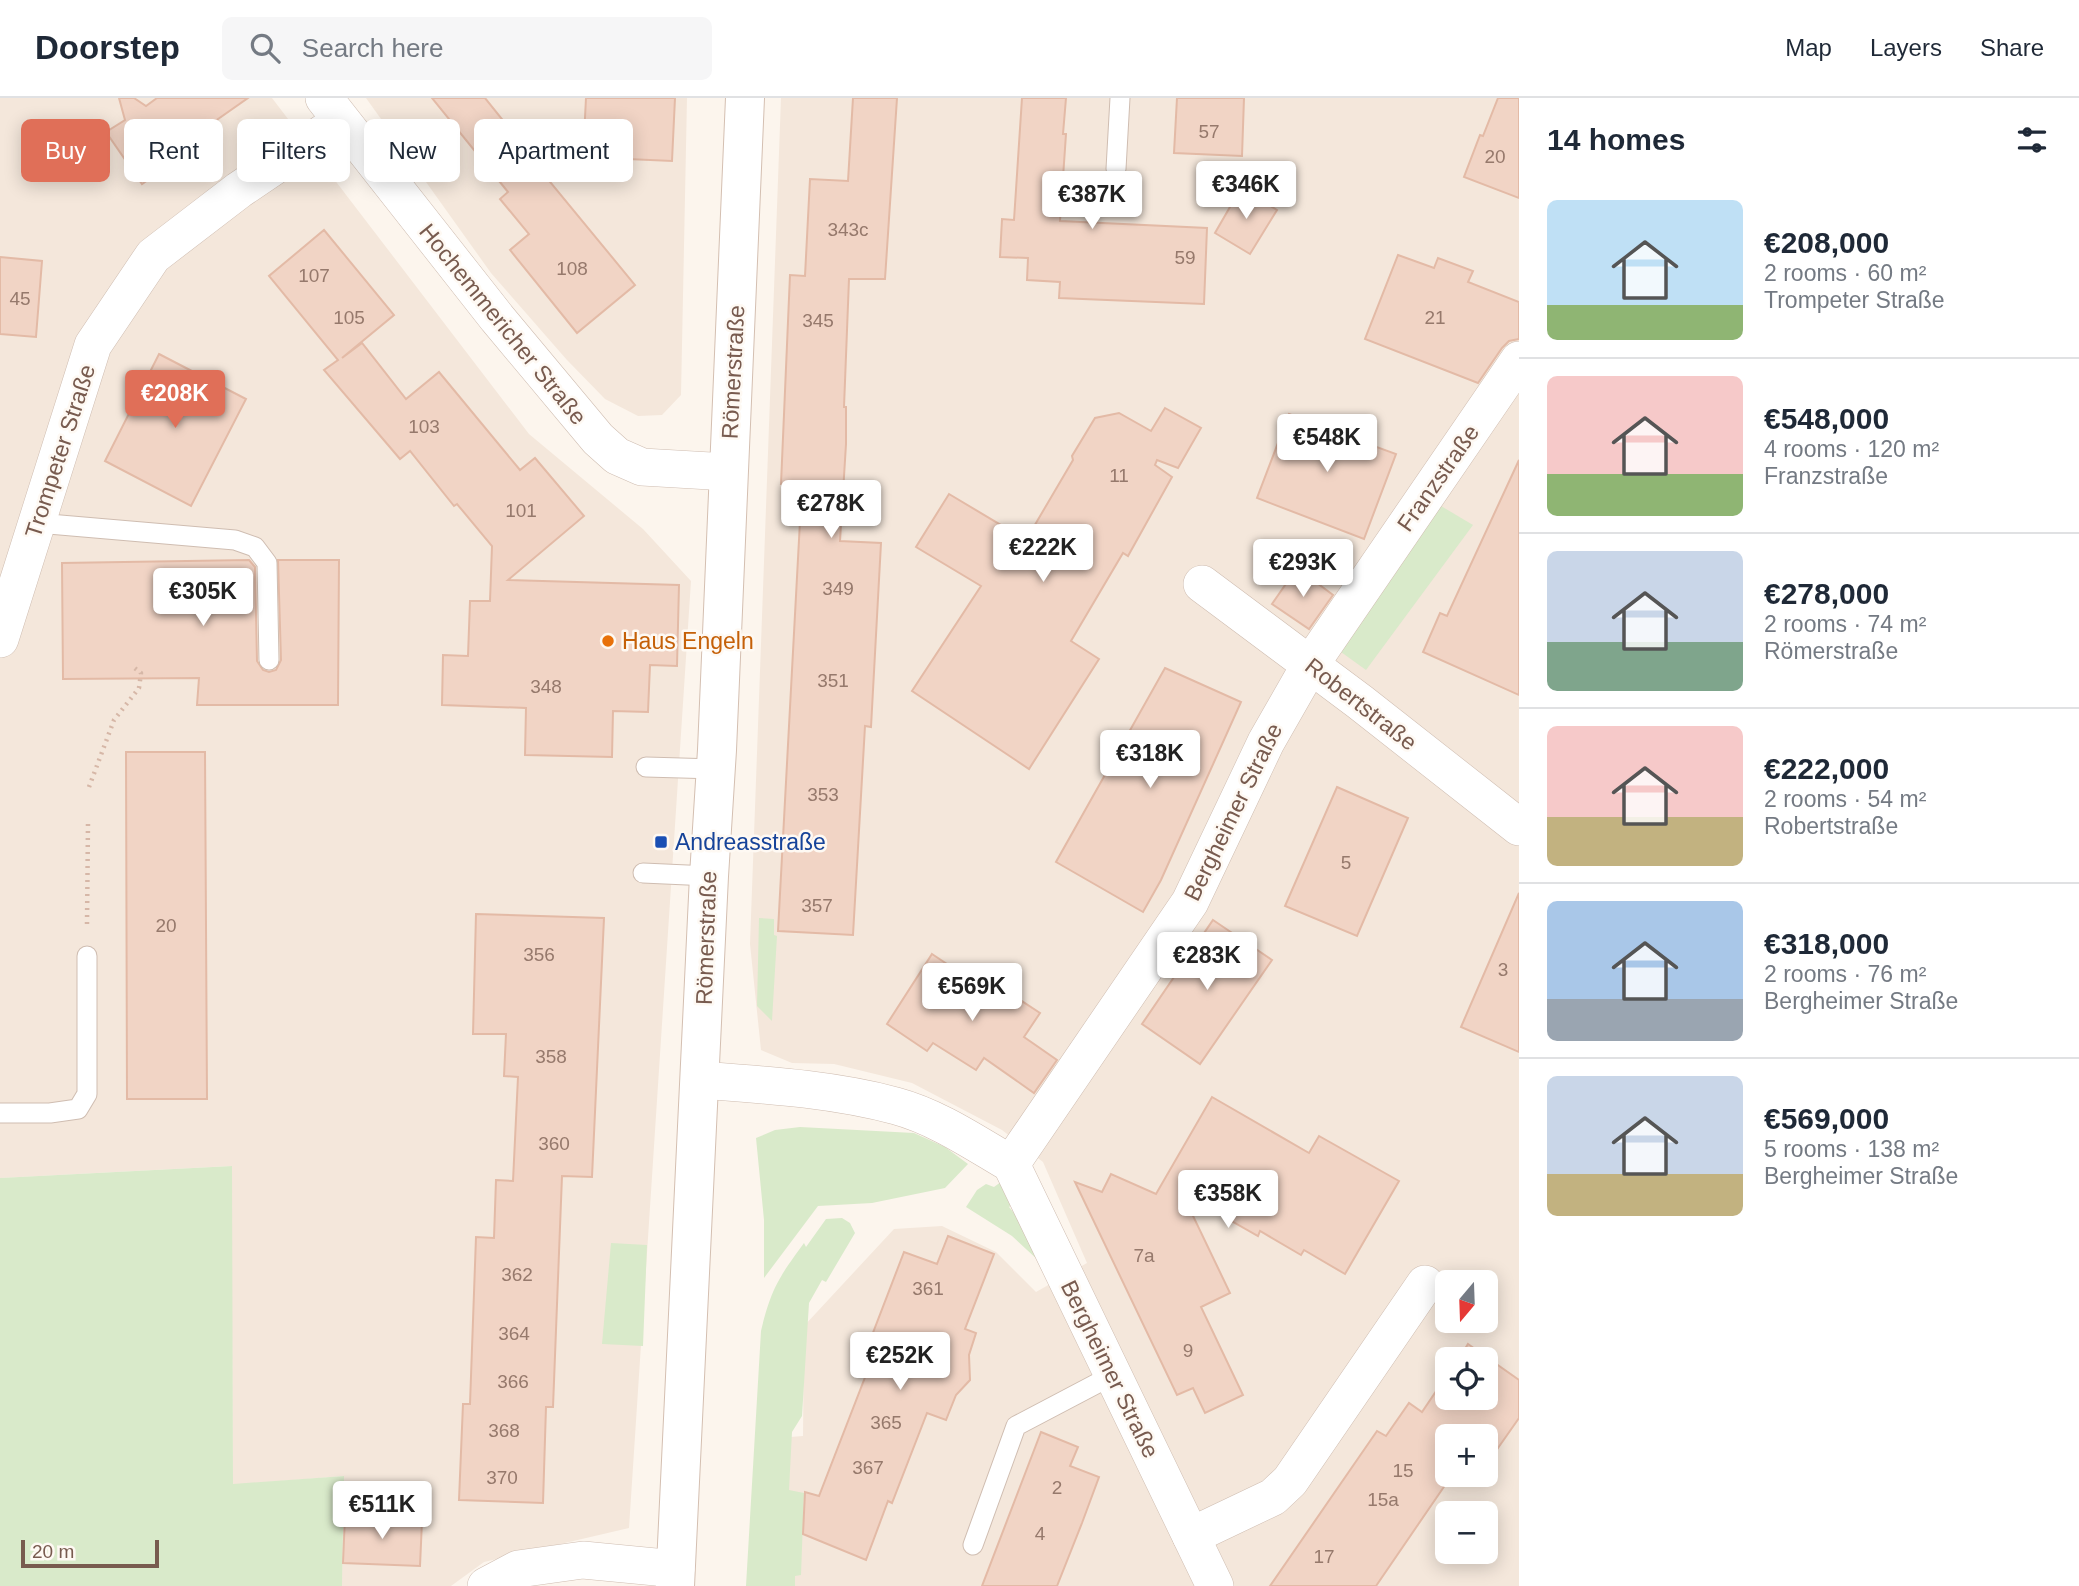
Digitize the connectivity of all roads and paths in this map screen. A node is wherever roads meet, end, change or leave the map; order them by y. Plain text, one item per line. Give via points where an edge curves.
1 (745, 98) edge
2 (1120, 98) edge
3 (333, 110) edge
4 (1116, 169) dead end
5 (1519, 360) edge
6 (728, 472) junction
7 (37, 523) junction
8 (1202, 583) dead end
9 (0, 639) edge
10 (269, 660) dead end
11 (1310, 665) junction
12 (132, 666) dead end
13 (646, 767) dead end
14 (716, 769) junction
15 (89, 787) dead end
16 (88, 823) dead end
17 (1519, 827) edge
18 (643, 873) dead end
19 (709, 876) junction
20 (88, 925) dead end
21 (87, 956) dead end
22 (700, 1080) junction
23 (0, 1113) edge
24 (1011, 1164) junction
25 (1425, 1284) dead end
26 (1113, 1375) junction
27 (1191, 1536) junction
28 (973, 1545) dead end
29 (676, 1577) edge
30 (486, 1586) edge
31 (1215, 1586) edge

1 - 6 street, Römerstraße
2 - 4 lane
3 - 6 street, Hochemmericher Straße via 598,439 617,456 642,467
3 - 7 street, Trompeter Straße via 153,256 93,345
5 - 11 street, Franzstraße
6 - 14 street, Römerstraße
7 - 9 street, Trompeter Straße
7 - 10 lane via 235,540 255,547 267,563
8 - 11 street, Robertstraße
11 - 17 street, Robertstraße
11 - 24 street, Bergheimer Straße via 1266,742 1190,902
12 - 15 path via 141,673 139,688 114,720
13 - 14 lane
14 - 19 street, Römerstraße
16 - 20 path
18 - 19 lane
19 - 22 street, Römerstraße
21 - 23 lane via 87,1094 78,1109
22 - 24 street via 766,1085 898,1106 954,1130
22 - 29 street, Römerstraße
24 - 26 street, Bergheimer Straße
25 - 27 street via 1290,1481 1273,1497
26 - 27 street, Bergheimer Straße
26 - 28 lane via 1016,1426
27 - 31 street, Bergheimer Straße
29 - 30 street, Römerstraße via 583,1560 517,1570

